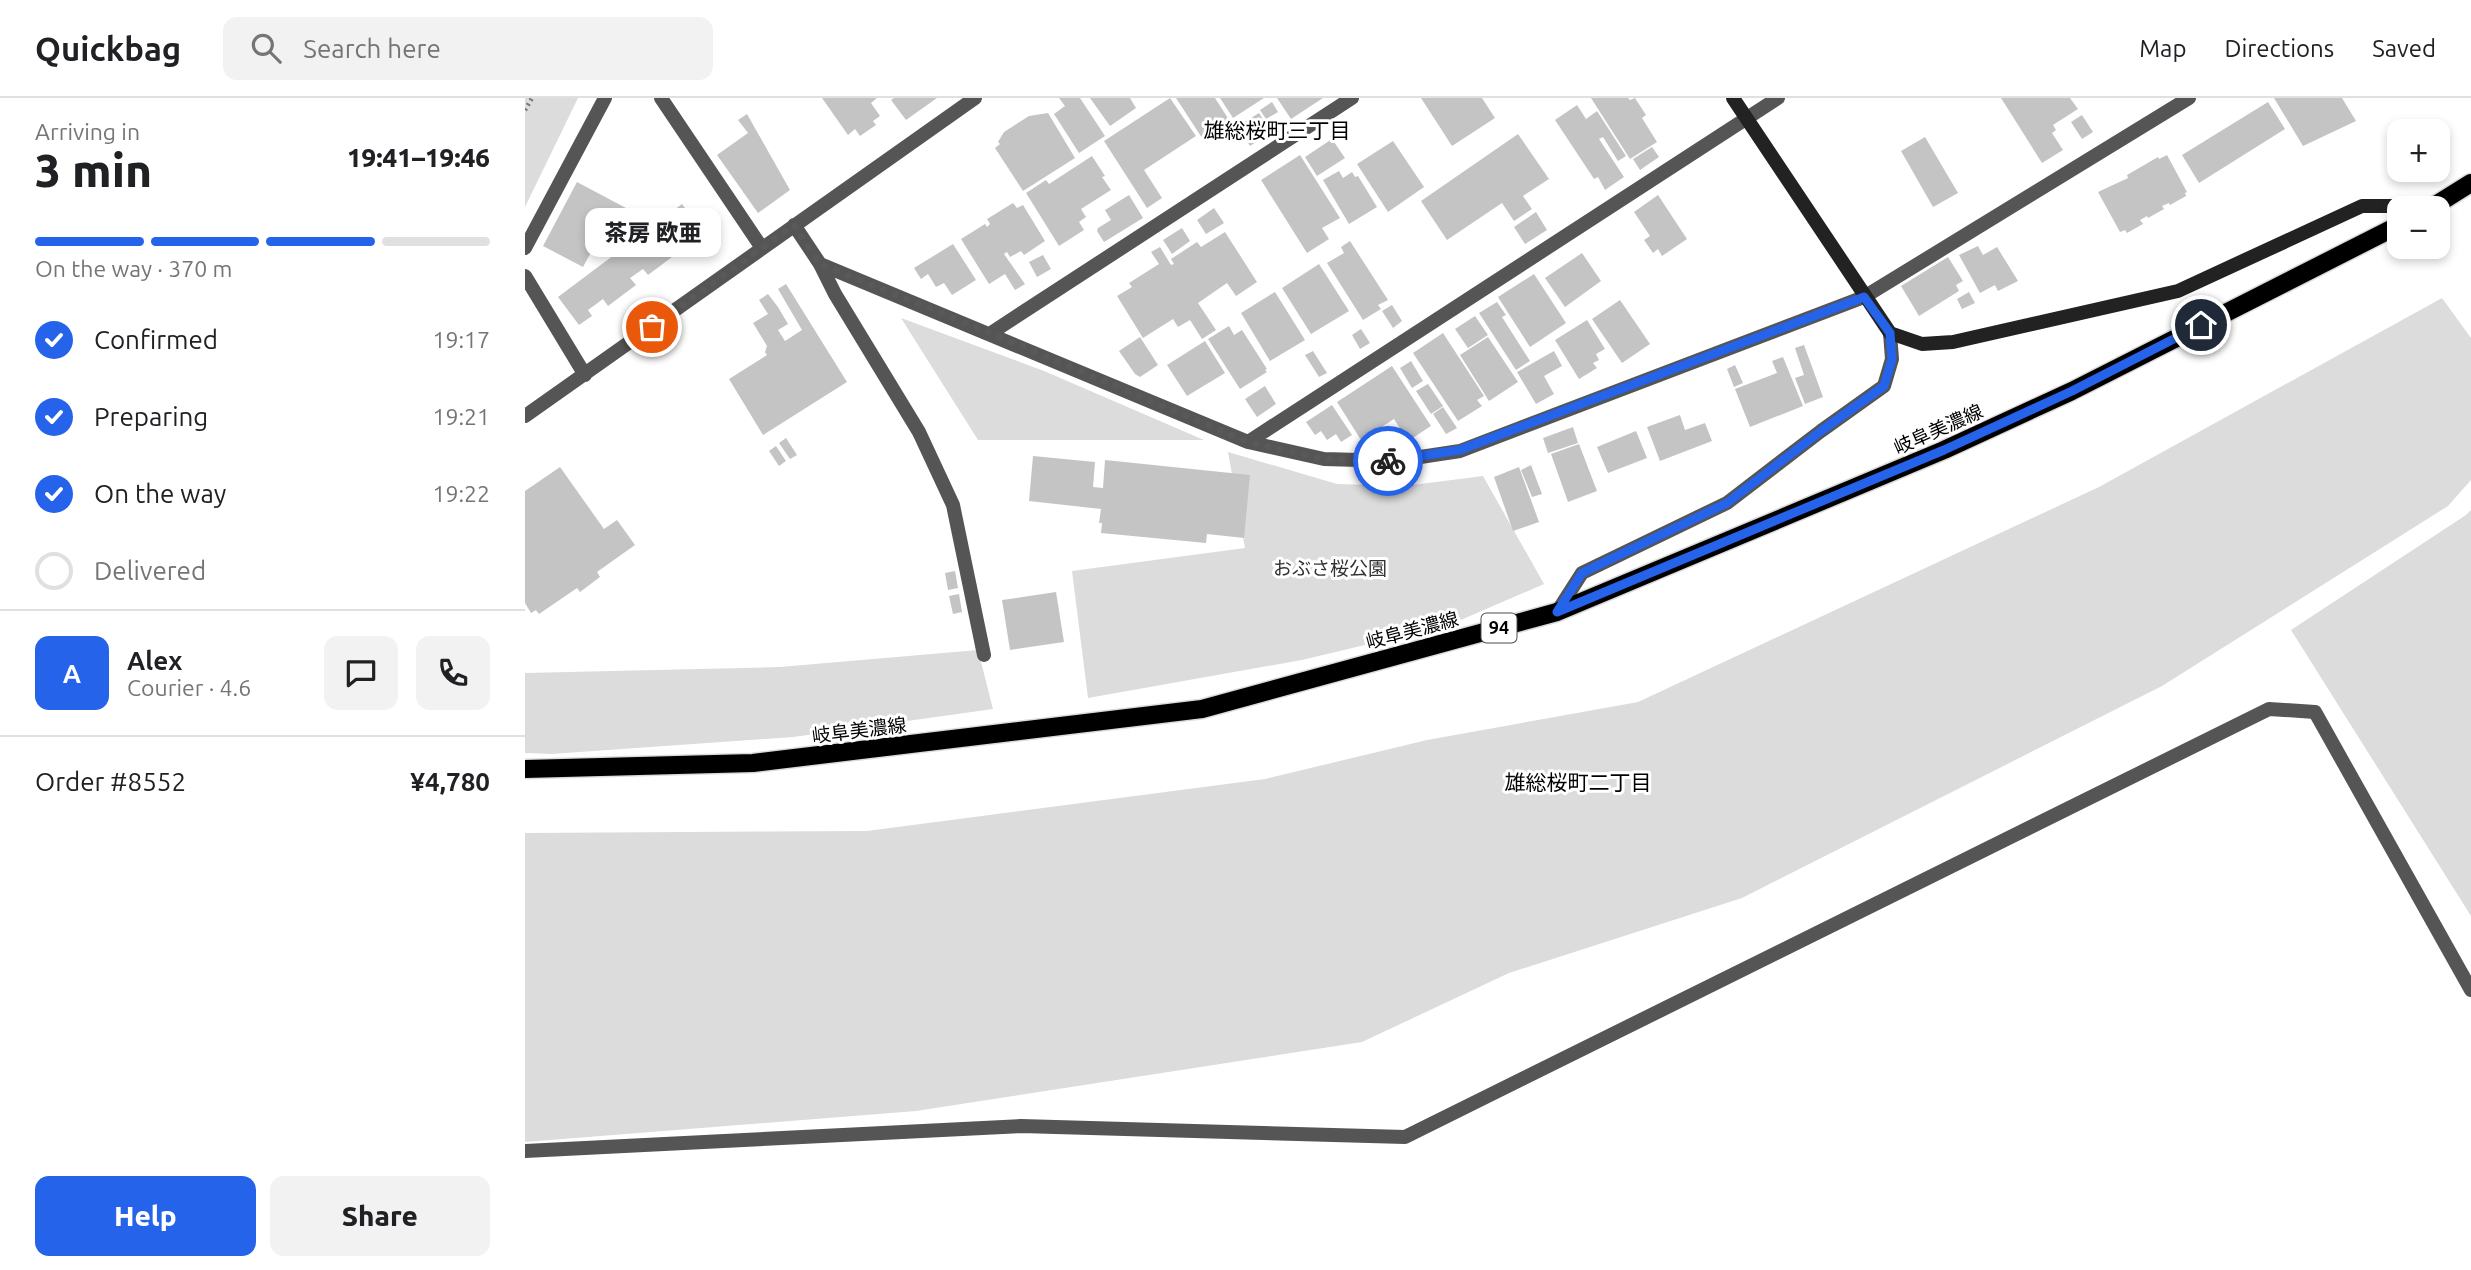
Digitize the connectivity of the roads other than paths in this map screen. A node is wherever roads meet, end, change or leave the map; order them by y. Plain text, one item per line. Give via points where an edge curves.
1 (605, 98) edge
2 (661, 98) edge
3 (975, 98) edge
4 (1352, 98) edge
5 (1733, 98) edge
6 (1778, 98) edge
7 (2189, 98) edge
8 (1747, 118) junction
9 (2471, 183) edge
10 (2450, 196) edge
11 (2387, 206) edge
12 (794, 225) junction
13 (2387, 231) edge
14 (525, 248) edge
15 (762, 248) junction
16 (820, 264) junction
17 (525, 275) edge
18 (1864, 297) junction
19 (991, 333) junction
20 (1890, 333) junction
21 (585, 374) junction
22 (525, 416) edge
23 (1248, 442) junction
24 (1557, 612) junction
25 (984, 655) dead end
26 (525, 769) edge
27 (2471, 990) edge
28 (525, 1151) edge

1 - 14 street
2 - 15 street
3 - 12 street
4 - 19 street
5 - 8 street
6 - 8 street
7 - 18 street
8 - 18 street
8 - 23 street
9 - 10 main road
11 - 20 street via 2363,206 2178,290 1953,342 1922,344
12 - 15 street
12 - 16 street
13 - 24 main road, 岐阜美濃線 / 94 via 2061,397
15 - 21 street
16 - 19 street
16 - 25 street via 919,432 953,505
17 - 21 street
18 - 20 street
18 - 23 street via 1460,450 1394,461 1324,459
19 - 23 street
20 - 24 street via 1892,359 1884,386 1727,503 1582,573
21 - 22 street
24 - 26 main road, 岐阜美濃線 / 94 via 1202,709 753,763
27 - 28 street via 2315,712 2269,709 1405,1137 1021,1126

